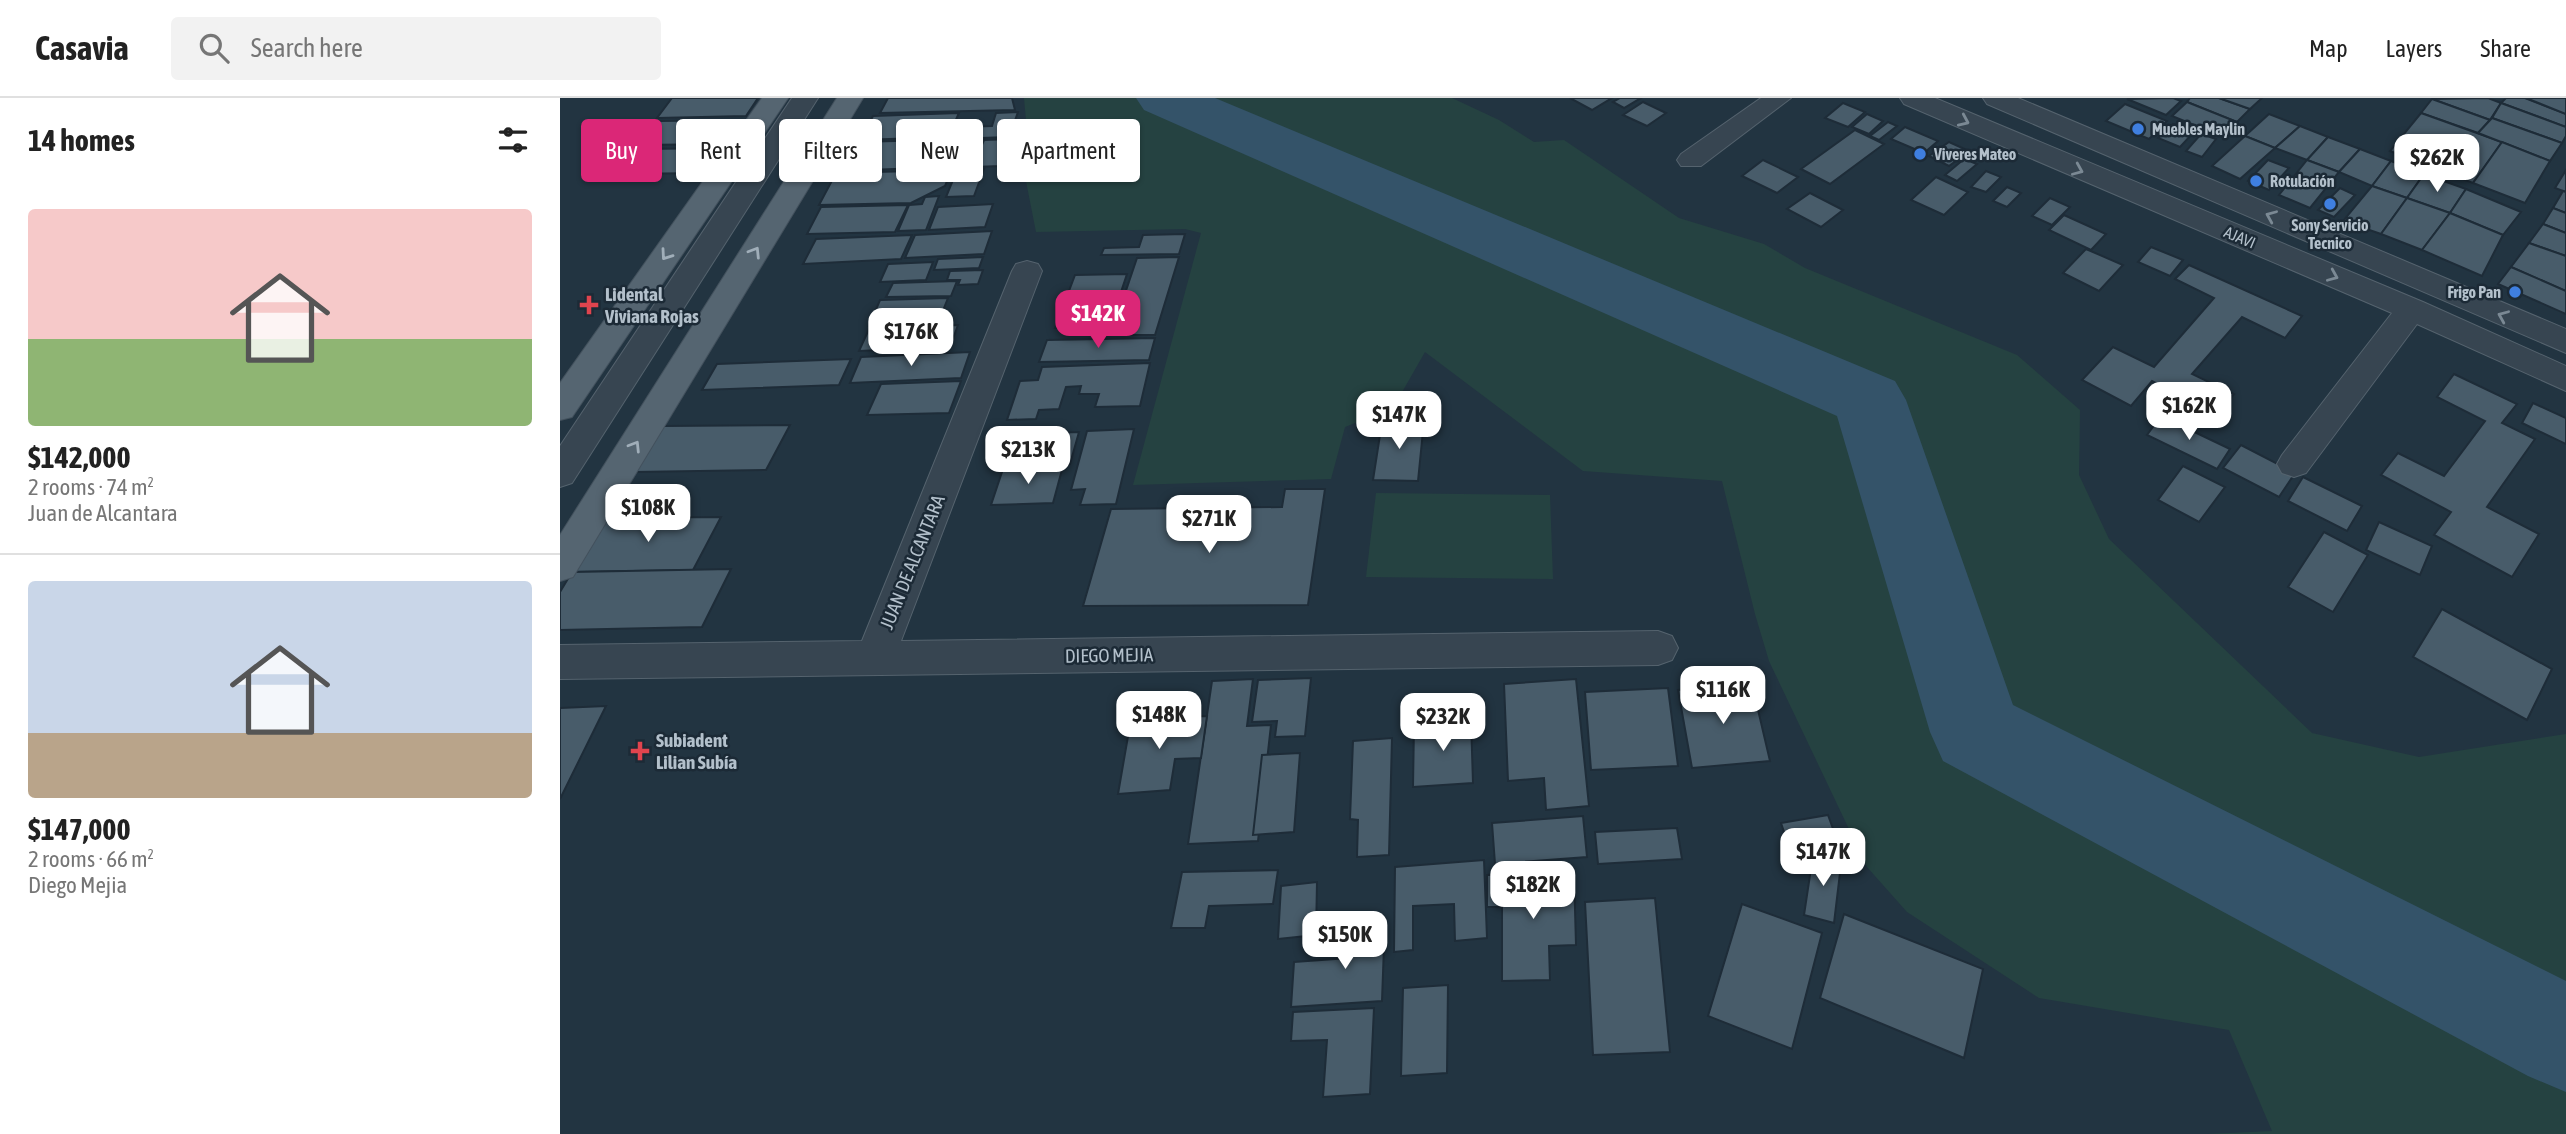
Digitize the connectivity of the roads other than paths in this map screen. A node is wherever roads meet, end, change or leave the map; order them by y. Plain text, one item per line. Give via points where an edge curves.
1 (775, 98) edge
2 (805, 98) edge
3 (850, 98) edge
4 (1778, 98) edge
5 (1913, 98) edge
6 (1996, 98) edge
7 (2070, 98) edge
8 (2046, 120) junction
9 (1691, 160) dead end
10 (1027, 271) dead end
11 (2412, 309) junction
12 (2566, 342) edge
13 (2566, 379) edge
14 (560, 408) edge
15 (2294, 464) dead end
16 (560, 474) edge
17 (560, 566) edge
18 (1658, 648) dead end
19 (875, 658) junction
20 (560, 662) edge

1 -> 14 main road
2 - 16 street
17 -> 3 main road
4 - 9 street
5 -> 11 street, AJAVI
6 - 8 street, AJAVI
7 - 8 street
12 -> 8 street, AJAVI
10 - 19 street, JUAN DE ALCANTARA
11 - 13 street, AJAVI
11 - 15 street
18 - 19 street, DIEGO MEJIA
19 - 20 street, DIEGO MEJIA

